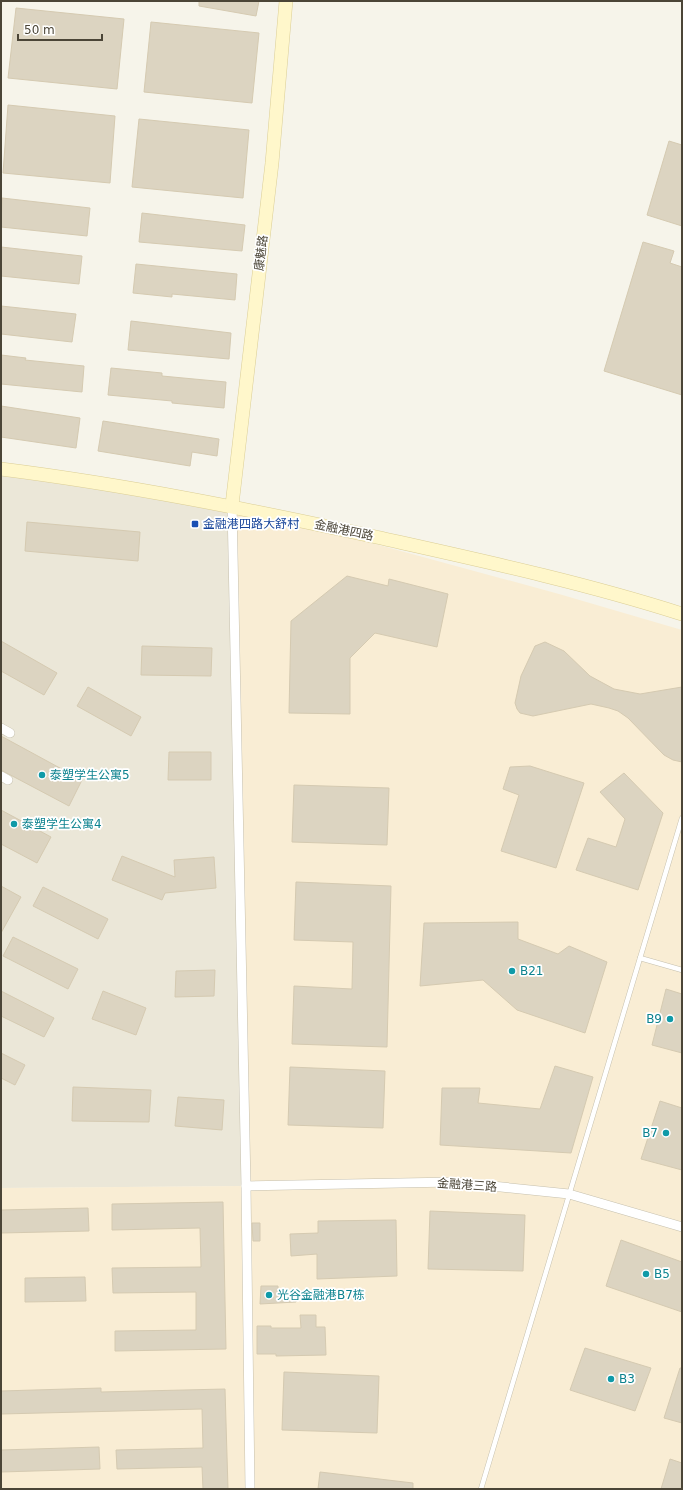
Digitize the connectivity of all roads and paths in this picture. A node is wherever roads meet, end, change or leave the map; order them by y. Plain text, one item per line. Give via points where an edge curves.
1 (286, 1) edge
2 (1, 469) edge
3 (232, 506) junction
4 (682, 614) edge
5 (1, 728) edge
6 (10, 733) dead end
7 (682, 818) edge
8 (640, 958) junction
9 (682, 970) edge
10 (246, 1186) junction
11 (569, 1194) junction
12 (682, 1227) edge
13 (250, 1489) edge
14 (481, 1489) edge

1 - 3 street, 康魅路 via 272,163
2 - 3 street, 金融港四路 via 85,479
3 - 4 street, 金融港四路 via 504,565 621,594
3 - 10 street
5 - 6 street
7 - 8 lane
8 - 9 lane
8 - 11 lane
10 - 11 street, 金融港三路 via 453,1182
10 - 13 street
11 - 12 street, 金融港三路
11 - 14 lane

